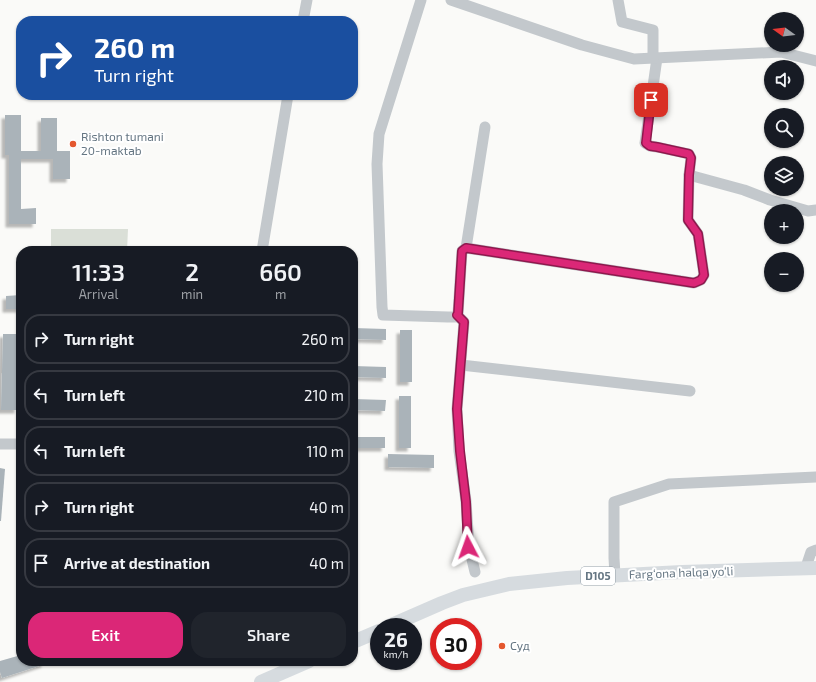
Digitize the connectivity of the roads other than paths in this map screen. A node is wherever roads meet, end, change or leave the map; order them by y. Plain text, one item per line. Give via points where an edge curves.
1 (307, 0) edge
2 (421, 0) edge
3 (451, 0) edge
4 (618, 0) edge
5 (303, 16) edge
6 (655, 58) junction
7 (816, 61) edge
8 (287, 100) edge
9 (485, 127) dead end
10 (689, 175) junction
11 (816, 210) edge
12 (263, 246) edge
13 (466, 248) junction
14 (457, 315) junction
15 (461, 365) junction
16 (690, 391) dead end
17 (0, 444) edge
18 (16, 444) edge
19 (816, 477) edge
20 (816, 550) edge
21 (811, 568) edge
22 (475, 572) dead end
23 (615, 576) junction
24 (408, 618) edge
25 (370, 634) edge
26 (358, 640) edge
27 (298, 666) edge
28 (261, 682) edge

1 - 5 street
2 - 14 street via 378,134 382,307 383,315
3 - 6 street via 582,45 634,59
4 - 6 street via 622,22 653,30
6 - 7 street via 781,52
6 - 10 street via 646,143 689,154
8 - 12 street
9 - 13 street
10 - 11 street via 808,211
10 - 13 street via 688,220 698,234 704,275 701,280 694,283
13 - 14 street via 462,251
14 - 15 street via 464,322
15 - 16 street
15 - 22 street via 457,409 468,547
17 - 18 street
19 - 23 street via 669,484 614,502
20 - 21 street via 811,552
21 - 23 main road, Farg‘ona halqa yo‘li / D105
23 - 24 main road, Farg‘ona halqa yo‘li / D105 via 509,584 463,595
25 - 26 main road
27 - 28 main road

